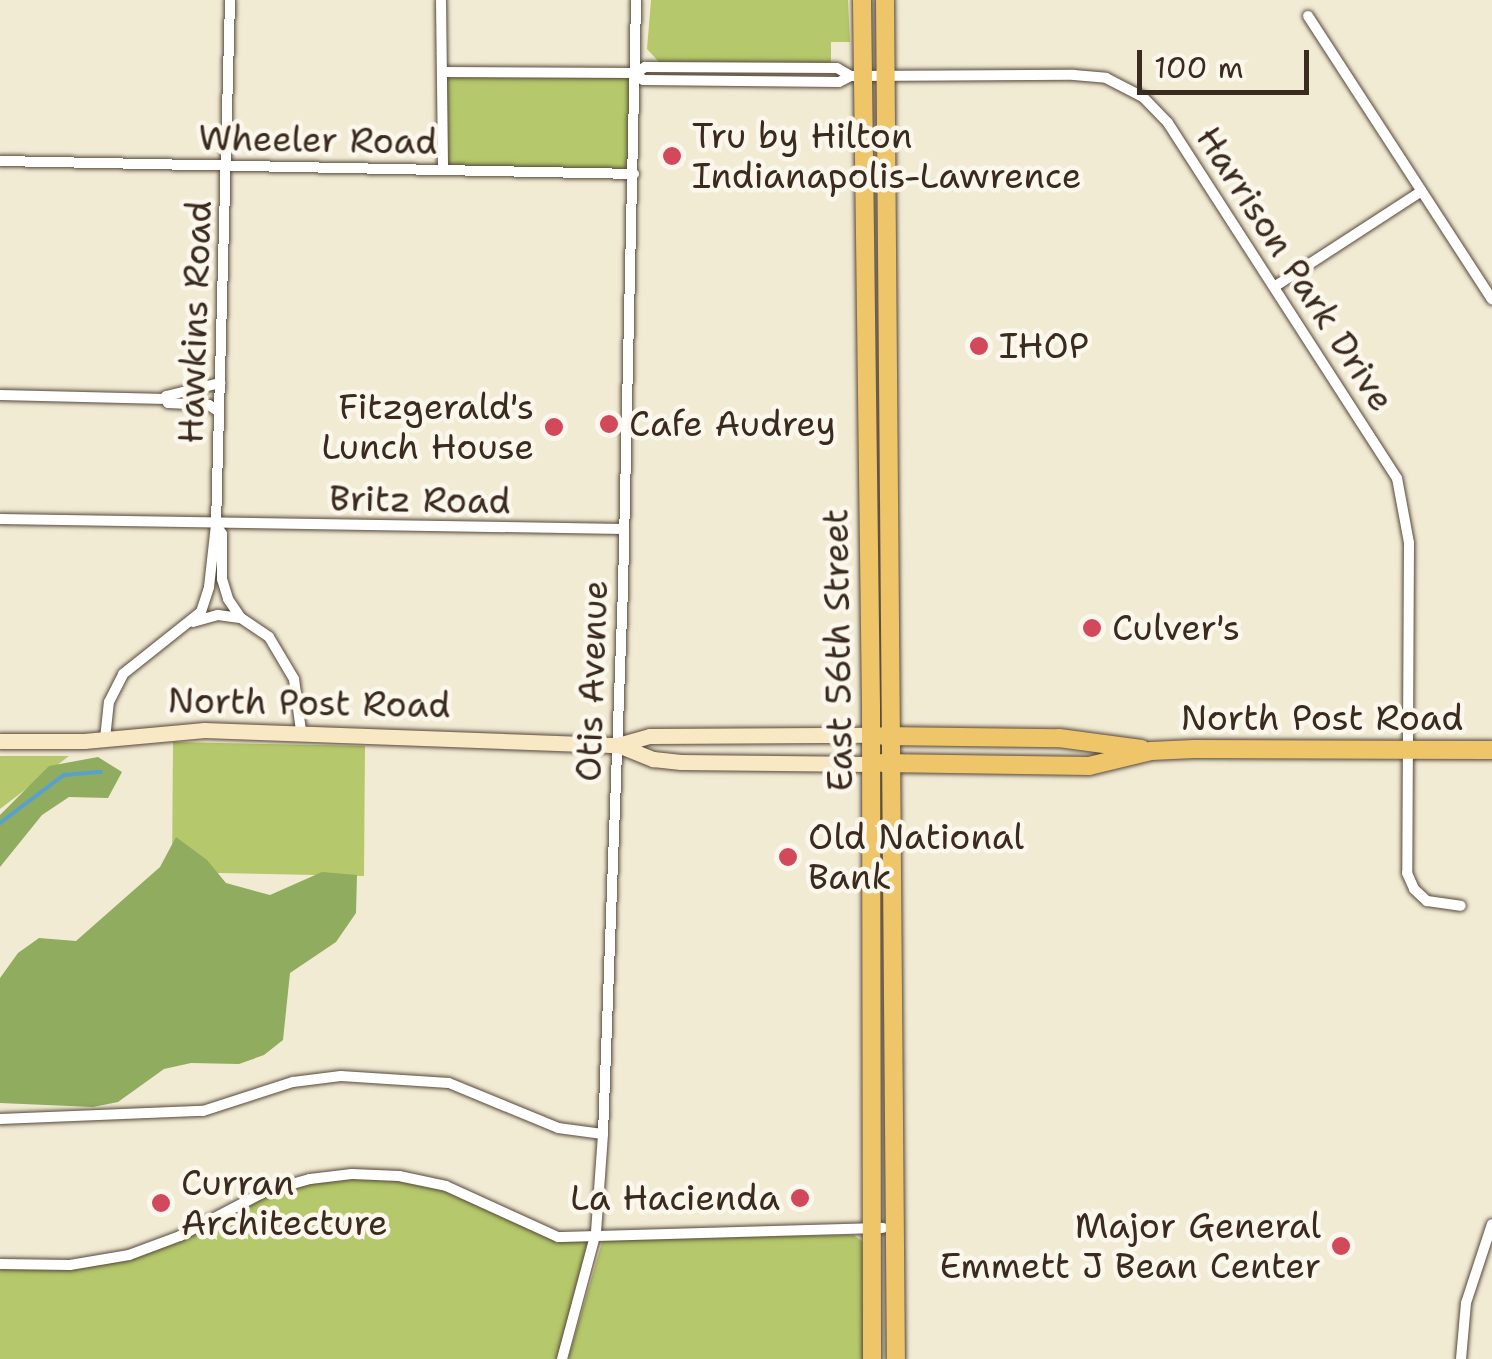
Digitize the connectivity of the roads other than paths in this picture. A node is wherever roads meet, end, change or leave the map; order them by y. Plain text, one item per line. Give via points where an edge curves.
1 (230, 0) edge
2 (441, 0) edge
3 (636, 0) edge
4 (862, 0) edge
5 (885, 0) edge
6 (1308, 16) dead end
7 (442, 72) junction
8 (636, 74) junction
9 (868, 76) junction
10 (0, 161) edge
11 (227, 166) junction
12 (443, 170) junction
13 (634, 174) junction
14 (1422, 191) junction
15 (1274, 287) junction
16 (1492, 299) edge
17 (866, 324) junction
18 (220, 384) junction
19 (0, 394) edge
20 (166, 399) junction
21 (219, 412) junction
22 (890, 413) junction
23 (868, 461) junction
24 (0, 519) edge
25 (891, 524) junction
26 (216, 525) junction
27 (624, 529) junction
28 (241, 618) junction
29 (188, 624) junction
30 (301, 731) junction
31 (872, 736) junction
32 (893, 736) junction
33 (105, 740) junction
34 (0, 741) edge
35 (618, 745) junction
36 (1410, 749) junction
37 (1492, 750) edge
38 (1151, 751) junction
39 (894, 763) junction
40 (872, 764) junction
41 (1461, 906) dead end
42 (0, 1119) edge
43 (603, 1134) junction
44 (1492, 1224) edge
45 (877, 1228) junction
46 (596, 1232) junction
47 (0, 1264) edge
48 (562, 1359) edge
49 (872, 1359) edge
50 (896, 1359) edge
51 (1461, 1359) edge

1 - 11 street, Hawkins Road
2 - 7 street
3 - 8 street, Otis Avenue
4 - 9 main road, East 56th Street
5 - 9 main road, East 56th Street
6 - 14 street
7 - 8 street, Harrison Park Drive
7 - 12 street
8 - 9 street, Harrison Park Drive via 644,67 837,68
8 - 13 street, Otis Avenue
9 - 15 street, Harrison Park Drive via 1074,74 1135,91 1168,123
9 - 17 main road, East 56th Street
9 - 22 main road, East 56th Street
10 - 11 street, Wheeler Road
11 - 12 street, Wheeler Road
11 - 18 street, Hawkins Road
12 - 13 street, Wheeler Road
13 - 27 street, Otis Avenue
14 - 15 street
14 - 16 street
15 - 36 street, Harrison Park Drive via 1400,488 1409,543
17 - 22 main road via 878,352 880,406
17 - 23 main road, East 56th Street
18 - 20 street via 168,393
18 - 21 street, Hawkins Road
19 - 20 street
20 - 21 street
21 - 26 street, Hawkins Road
22 - 25 main road, East 56th Street
23 - 25 main road via 880,466 881,507
23 - 31 main road, East 56th Street
24 - 26 street, Britz Road
25 - 32 main road, East 56th Street
26 - 27 street, Britz Road
26 - 28 street, Hawkins Road via 224,588
26 - 29 street, Hawkins Road via 206,602
27 - 35 street, Otis Avenue
28 - 29 street via 218,614
28 - 30 street, Hawkins Road via 269,637 294,679
29 - 33 street, Hawkins Road via 122,674
30 - 33 street, North Post Road via 181,731
30 - 35 street, North Post Road
31 - 32 main road, North Post Road
31 - 35 street, North Post Road via 666,736
31 - 40 main road, East 56th Street
32 - 38 main road, North Post Road via 1059,738
32 - 39 main road, East 56th Street
33 - 34 street, North Post Road
35 - 40 street, North Post Road via 682,762
35 - 43 street, Otis Avenue
36 - 37 main road, North Post Road
36 - 38 main road, North Post Road
36 - 41 street, Harrison Park Drive via 1409,879 1427,900
38 - 39 main road, North Post Road via 1089,766
39 - 40 main road, North Post Road
39 - 50 main road, East 56th Street
40 - 45 main road, East 56th Street
42 - 43 street via 203,1111 286,1083 342,1076 449,1083 560,1129
43 - 46 street, Otis Avenue
44 - 51 street via 1466,1303
45 - 46 street
45 - 49 main road, East 56th Street
46 - 47 street via 549,1235 446,1186 342,1174 264,1192 129,1255 70,1265
46 - 48 street, Otis Avenue

